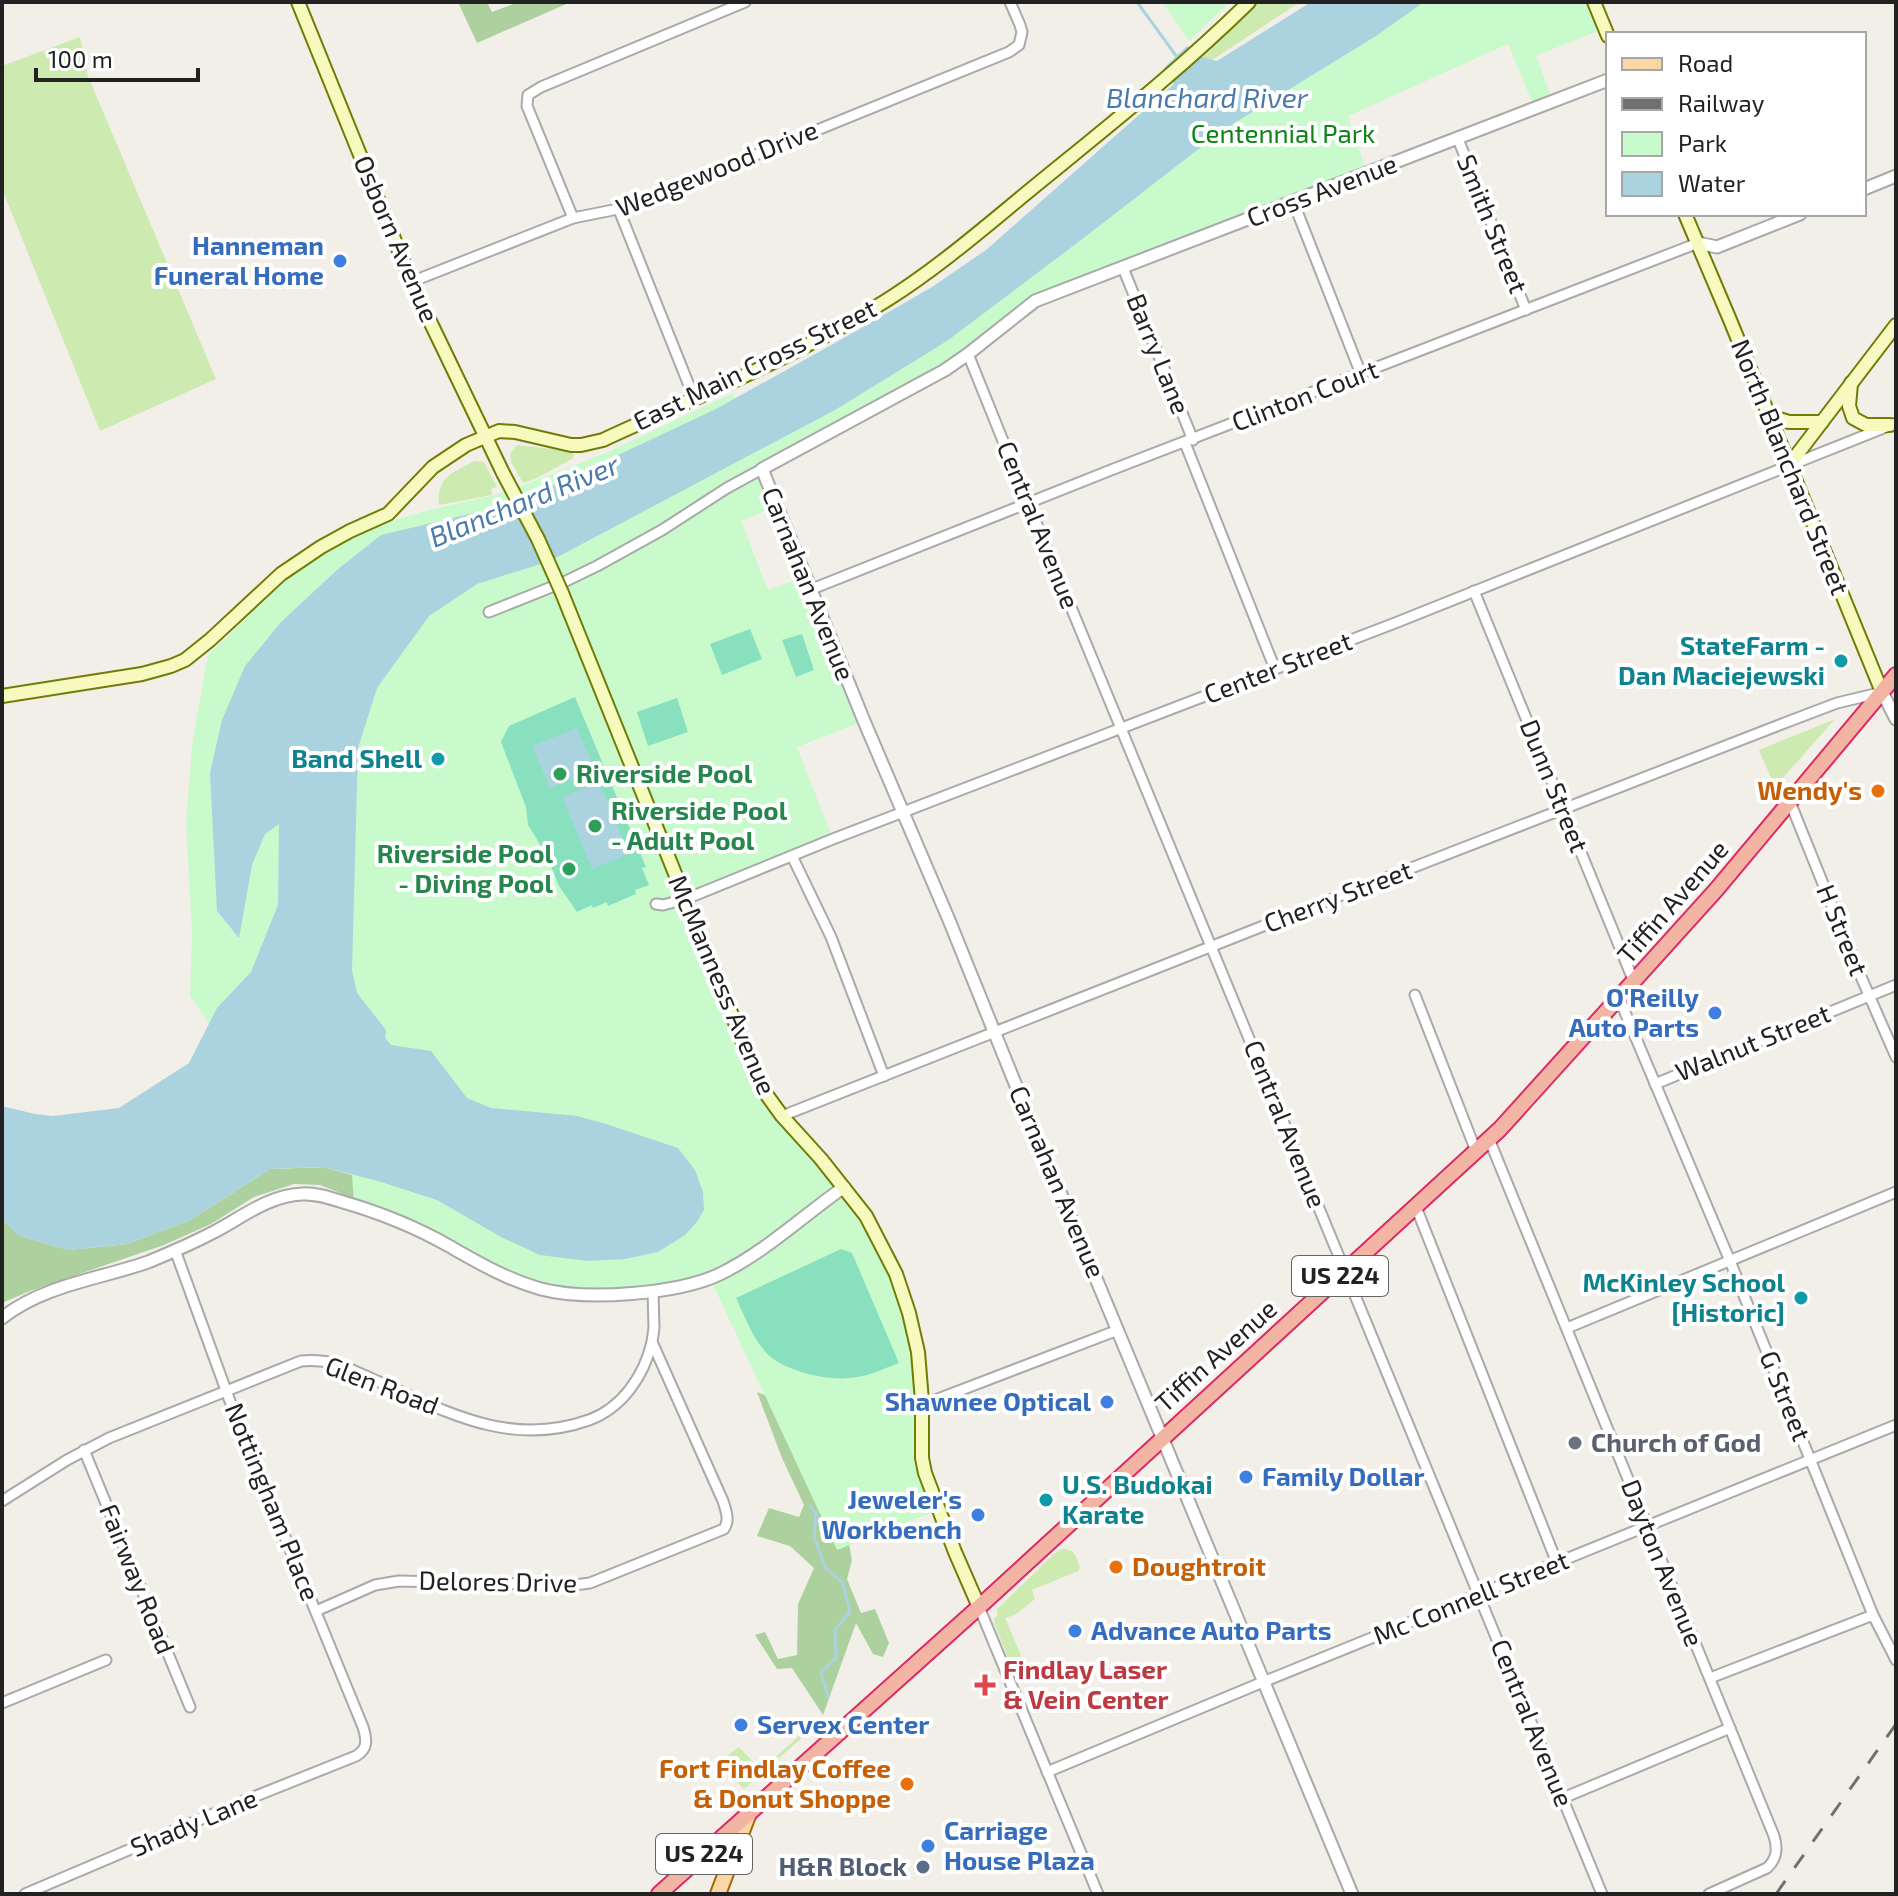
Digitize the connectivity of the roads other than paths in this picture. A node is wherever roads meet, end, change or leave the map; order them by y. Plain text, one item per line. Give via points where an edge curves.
1 (298, 2) edge
2 (745, 2) edge
3 (1010, 2) edge
4 (1249, 2) edge
5 (1594, 2) edge
6 (1606, 32) edge
7 (1606, 81) edge
8 (1458, 139) junction
9 (1896, 176) edge
10 (1866, 188) edge
11 (1293, 201) junction
12 (619, 210) junction
13 (1686, 216) edge
14 (1795, 216) edge
15 (573, 218) junction
16 (1698, 243) junction
17 (1123, 268) junction
18 (411, 282) junction
19 (1526, 310) junction
20 (1896, 325) edge
21 (968, 354) junction
22 (1361, 374) junction
23 (1851, 383) junction
24 (694, 398) junction
25 (1769, 416) junction
26 (1822, 422) junction
27 (1893, 424) edge
28 (485, 437) junction
29 (1189, 441) junction
30 (1789, 465) junction
31 (762, 469) junction
32 (503, 473) joint
33 (1028, 503) junction
34 (812, 589) junction
35 (1474, 591) junction
36 (489, 612) dead end
37 (1275, 669) junction
38 (1896, 675) edge
39 (1889, 688) edge
40 (2, 696) edge
41 (1896, 719) edge
42 (1122, 728) junction
43 (1790, 802) junction
44 (1563, 810) junction
45 (903, 812) junction
46 (792, 856) junction
47 (686, 899) junction
48 (656, 904) dead end
49 (1212, 946) junction
50 (1634, 982) junction
51 (1896, 985) edge
52 (1415, 995) dead end
53 (1869, 996) junction
54 (1619, 998) junction
55 (995, 1031) junction
56 (1896, 1057) edge
57 (884, 1076) junction
58 (1655, 1084) junction
59 (782, 1116) junction
60 (1489, 1139) junction
61 (1476, 1151) junction
62 (844, 1187) junction
63 (1896, 1192) edge
64 (1416, 1207) junction
65 (175, 1250) junction
66 (1730, 1261) junction
67 (1345, 1271) junction
68 (653, 1291) junction
69 (2, 1318) edge
70 (1567, 1328) junction
71 (1118, 1330) junction
72 (652, 1342) junction
73 (227, 1390) junction
74 (922, 1405) junction
75 (1896, 1425) edge
76 (1162, 1437) junction
77 (84, 1450) junction
78 (1811, 1460) junction
79 (2, 1501) edge
80 (1648, 1527) junction
81 (1557, 1563) junction
82 (1479, 1595) junction
83 (979, 1607) junction
84 (316, 1611) junction
85 (1873, 1615) junction
86 (106, 1660) dead end
87 (1896, 1660) edge
88 (1710, 1678) junction
89 (1263, 1682) junction
90 (2, 1703) edge
91 (190, 1707) dead end
92 (1730, 1728) junction
93 (363, 1752) joint
94 (1047, 1772) junction
95 (1563, 1798) junction
96 (749, 1813) junction
97 (25, 1894) edge
98 (659, 1894) edge
99 (718, 1894) edge
100 (1098, 1894) edge
101 (1352, 1894) edge
102 (1602, 1894) edge
103 (1709, 1894) edge

1 - 18 main road, Osborn Avenue
2 - 15 street via 528,95 527,106
3 - 12 street, Wedgewood Drive via 1022,32 1019,45 1009,52
4 - 24 main road, East Main Cross Street via 1166,79 913,283 828,334
5 - 6 main road
7 - 8 street, Cross Avenue
8 - 11 street, Cross Avenue
8 - 19 street, Smith Street
9 - 10 street
11 - 17 street, Cross Avenue
11 - 22 street
12 - 15 street, Wedgewood Drive
12 - 24 street
13 - 16 main road, North Blanchard Street
14 - 16 street, Clinton Court via 1717,247
15 - 18 street, Wedgewood Drive
16 - 19 street, Clinton Court
16 - 25 main road, North Blanchard Street
17 - 21 street, Cross Avenue via 1035,301
17 - 29 street, Barry Lane
18 - 28 main road, Osborn Avenue
19 - 22 street, Clinton Court
20 - 23 main road
21 - 31 street, Cross Avenue
21 - 33 street, Central Avenue
22 - 29 street, Clinton Court
23 - 26 main road
23 - 27 main road via 1853,418 1866,425
24 - 28 main road, East Main Cross Street via 581,445 507,431
25 - 26 main road
25 - 30 main road, North Blanchard Street
26 - 30 main road
27 - 30 street, Center Street
28 - 32 main road, Osborn Avenue
28 - 40 main road, East Main Cross Street via 444,457 388,514 281,574 185,660 142,674
29 - 33 street, Clinton Court
29 - 37 street, Barry Lane
30 - 35 street, Center Street
30 - 39 main road, North Blanchard Street
31 - 34 street, Carnahan Avenue
31 - 36 street via 597,566
32 - 47 main road, McManness Avenue, bridge via 562,593
33 - 34 street, Clinton Court
33 - 42 street, Central Avenue
34 - 45 street, Carnahan Avenue
35 - 37 street, Center Street
35 - 44 street, Dunn Street
37 - 42 street, Center Street
38 - 39 highway, Tiffin Avenue / US 224
39 - 41 street, North Blanchard Street
39 - 43 highway, Tiffin Avenue / US 224
39 - 44 street, Cherry Street via 1837,703
42 - 45 street, Center Street
42 - 49 street, Central Avenue
43 - 50 highway, Tiffin Avenue / US 224
43 - 53 street, H Street
44 - 49 street, Cherry Street
44 - 50 street, Dunn Street
45 - 46 street, Center Street
45 - 55 street, Carnahan Avenue
46 - 47 street, Center Street
46 - 57 street via 831,937
47 - 48 street, Center Street
47 - 59 main road, McManness Avenue via 761,1087
49 - 55 street, Cherry Street
49 - 67 street, Central Avenue
50 - 54 highway, Tiffin Avenue / US 224
51 - 53 street, Walnut Street
52 - 61 street
53 - 56 street, H Street
53 - 58 street, Walnut Street
54 - 58 street, G Street
54 - 60 highway, Tiffin Avenue / US 224
55 - 57 street, Cherry Street
55 - 71 street, Carnahan Avenue
57 - 59 street, Cherry Street
58 - 66 street, G Street
59 - 62 main road, McManness Avenue
60 - 61 highway, Tiffin Avenue / US 224
60 - 70 street, Dayton Avenue
61 - 64 highway, Tiffin Avenue / US 224
62 - 68 street via 722,1273
62 - 74 main road, McManness Avenue via 875,1230 902,1289 918,1352
63 - 66 street
64 - 67 highway, Tiffin Avenue / US 224
64 - 81 street
65 - 68 street via 263,1203 314,1194 398,1219 504,1276 542,1289 566,1294
65 - 69 street via 57,1289
65 - 73 street, Nottingham Place
66 - 70 street
66 - 78 street, G Street
67 - 76 highway, Tiffin Avenue / US 224
67 - 82 street, Central Avenue
68 - 72 street
70 - 80 street, Dayton Avenue
71 - 74 street
71 - 76 street, Carnahan Avenue
72 - 73 street, Glen Road via 640,1374 615,1406 579,1423 547,1429 474,1422 324,1360 293,1363
72 - 84 street, Delores Drive via 723,1501 724,1529 590,1583 399,1581 375,1585
73 - 77 street, Glen Road
73 - 84 street, Nottingham Place
74 - 83 main road, McManness Avenue via 925,1473
75 - 78 street, Mc Connell Street
76 - 83 highway, Tiffin Avenue / US 224
76 - 89 street, Carnahan Avenue
77 - 79 street, Glen Road
77 - 91 street, Fairway Road
78 - 80 street, Mc Connell Street
78 - 85 street, G Street
80 - 81 street, Mc Connell Street
80 - 88 street, Dayton Avenue
81 - 82 street, Mc Connell Street
82 - 89 street, Mc Connell Street
82 - 95 street, Central Avenue
83 - 94 street, McManness Avenue
83 - 96 highway, Tiffin Avenue / US 224
84 - 93 street, Nottingham Place via 363,1727
85 - 87 street, G Street
85 - 88 street
86 - 90 street
88 - 92 street, Dayton Avenue
89 - 94 street, Mc Connell Street
89 - 101 street, Carnahan Avenue
92 - 95 street
92 - 103 street, Dayton Avenue via 1771,1826 1776,1855 1767,1868
93 - 97 street, Shady Lane
94 - 100 street, McManness Avenue
95 - 102 street, Central Avenue
96 - 98 highway, Tiffin Avenue / US 224
96 - 99 main road

